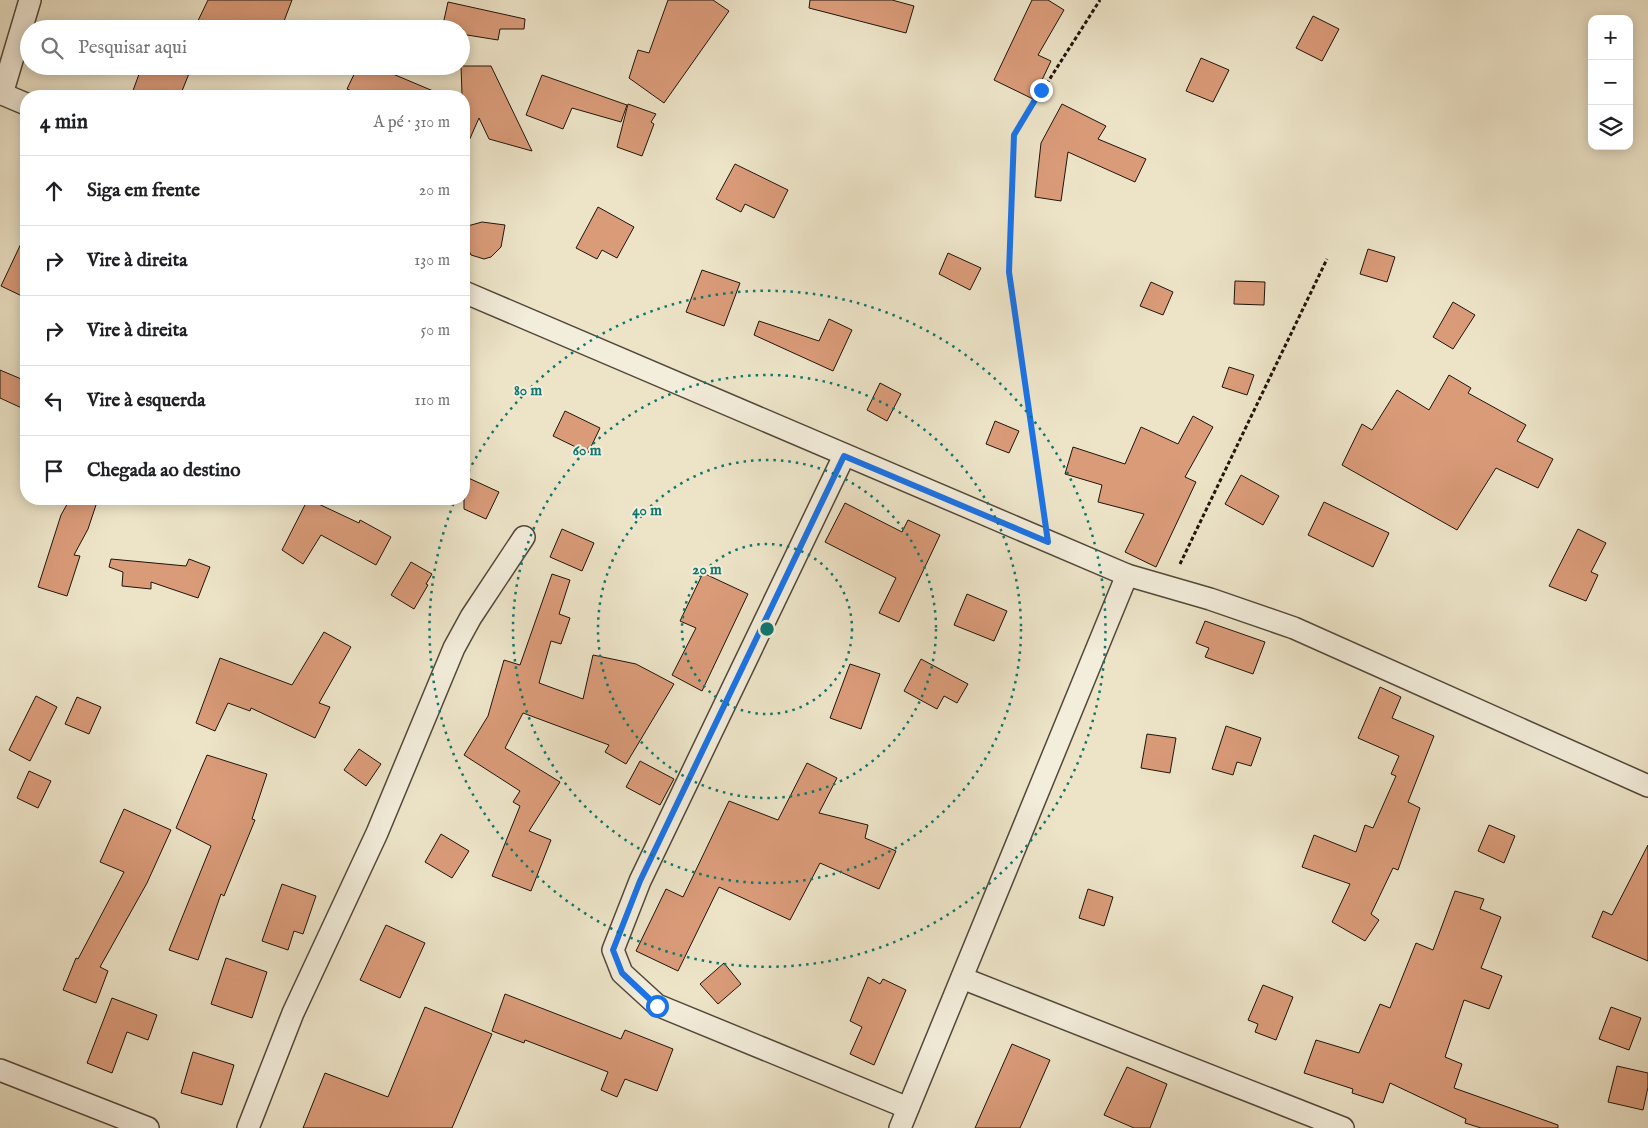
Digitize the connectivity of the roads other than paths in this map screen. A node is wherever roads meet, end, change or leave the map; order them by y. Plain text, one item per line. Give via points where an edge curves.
1 (30, 0) edge
2 (24, 20) edge
3 (20, 32) edge
4 (1, 93) edge
5 (20, 101) edge
6 (470, 295) edge
7 (844, 456) junction
8 (524, 537) dead end
9 (1127, 575) junction
10 (1648, 786) edge
11 (962, 978) junction
12 (0, 1070) edge
13 (908, 1108) junction
14 (148, 1128) edge
15 (248, 1128) edge
16 (900, 1128) edge
17 (1343, 1128) edge

1 - 2 street
3 - 4 street
4 - 5 street
6 - 7 street
7 - 9 street
7 - 13 street via 640,881 613,950 622,973 657,1006
8 - 15 street via 454,648 377,833 293,1013
9 - 10 street via 1294,628
9 - 11 street
11 - 13 street
11 - 17 street
12 - 14 street
13 - 16 street

